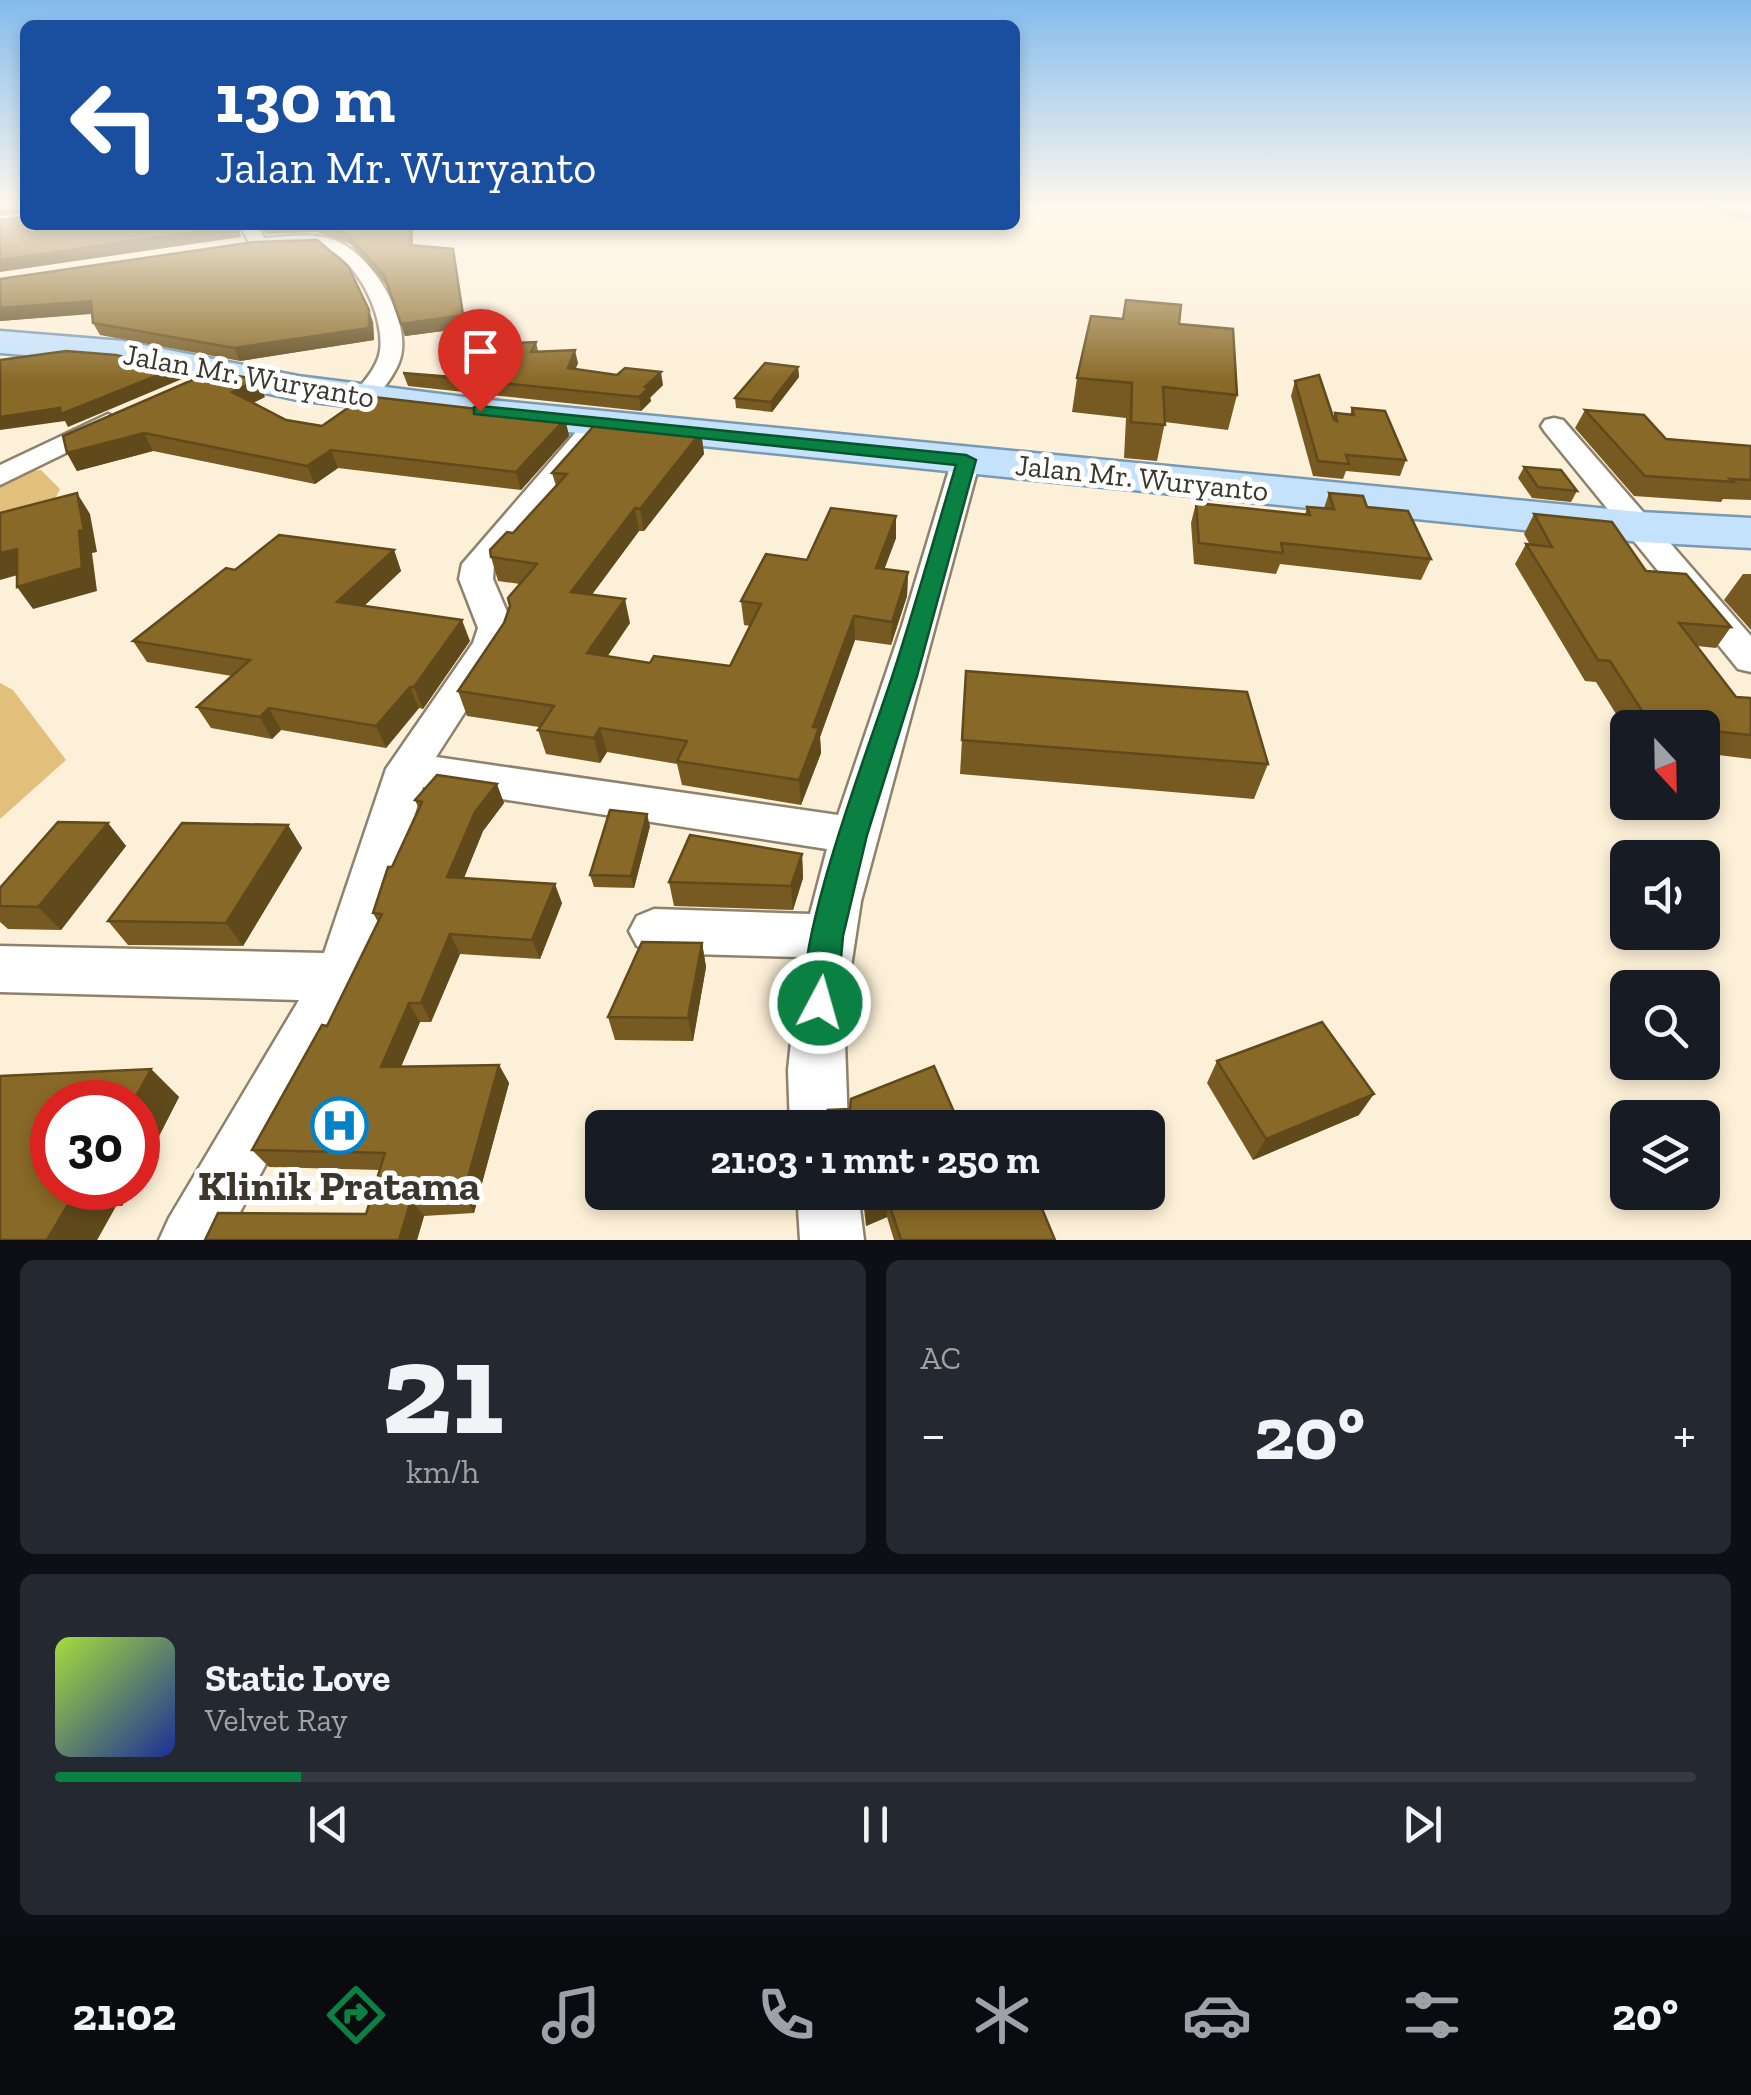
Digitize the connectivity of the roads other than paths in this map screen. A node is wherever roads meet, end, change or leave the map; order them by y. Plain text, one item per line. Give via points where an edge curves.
1 (354, 265) edge
2 (0, 342) edge
3 (364, 397) junction
4 (136, 410) edge
5 (599, 423) junction
6 (1554, 426) dead end
7 (966, 460) junction
8 (0, 476) edge
9 (1640, 527) junction
10 (1751, 533) edge
11 (1751, 660) edge
12 (407, 769) junction
13 (853, 835) junction
14 (654, 930) dead end
15 (827, 936) junction
16 (0, 969) edge
17 (341, 977) junction
18 (817, 1110) edge
19 (829, 1210) edge
20 (191, 1240) edge
21 (832, 1240) edge

1 - 3 street via 389,319 391,350
2 - 3 main road, Jalan Mr. Wuryanto via 123,352 207,381
3 - 5 main road, Jalan Mr. Wuryanto
4 - 8 street
5 - 7 main road, Jalan Mr. Wuryanto
5 - 12 street via 478,564 476,579 496,628
6 - 9 street
7 - 9 main road, Jalan Mr. Wuryanto
7 - 13 street
9 - 10 main road, Jalan Mr. Wuryanto
9 - 11 street
12 - 13 street
12 - 17 street
13 - 15 street
14 - 15 street
15 - 18 street via 812,1070
16 - 17 street
17 - 20 street
19 - 21 street

